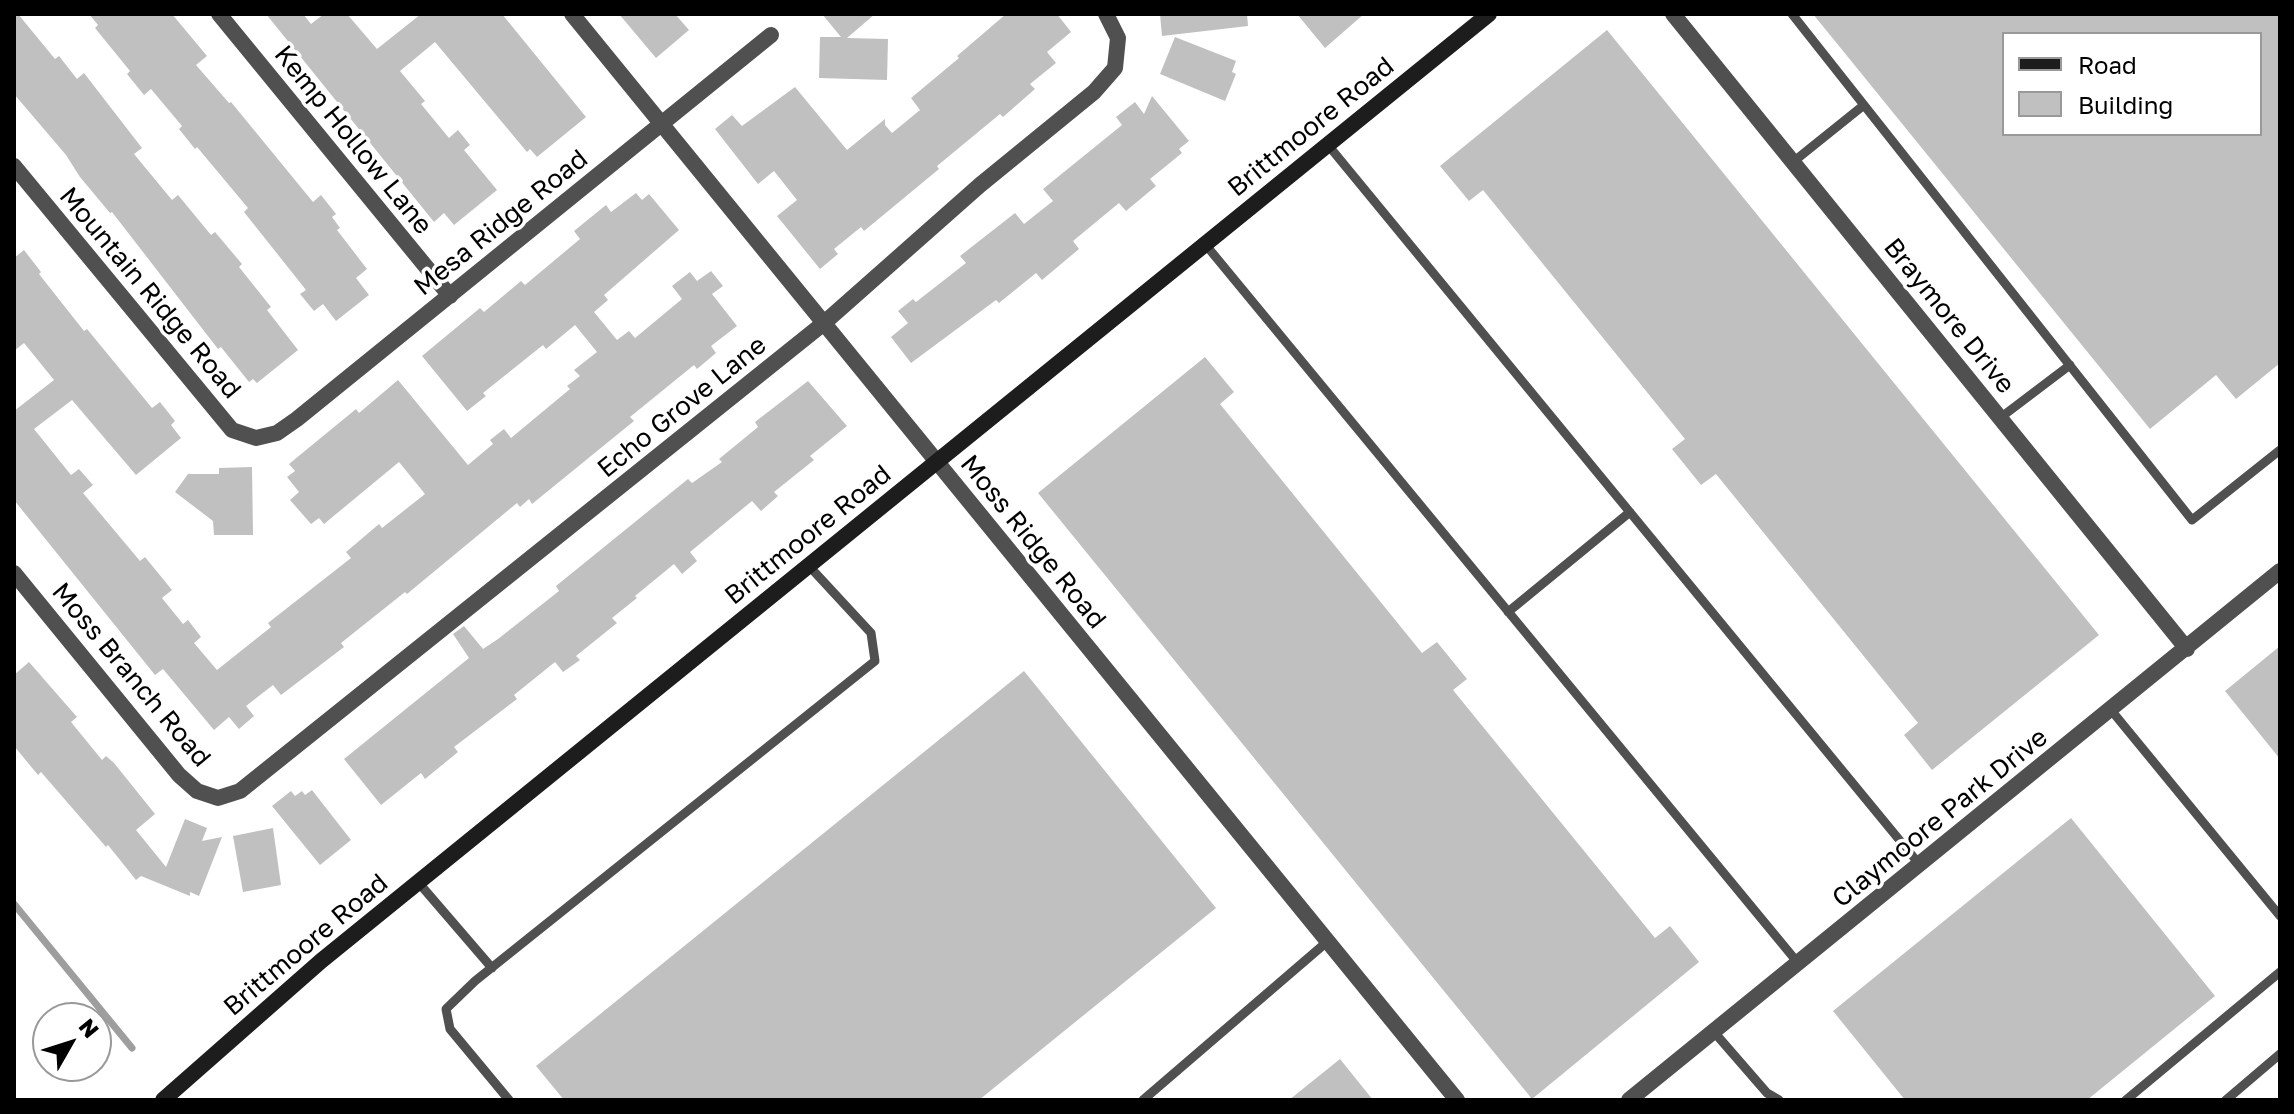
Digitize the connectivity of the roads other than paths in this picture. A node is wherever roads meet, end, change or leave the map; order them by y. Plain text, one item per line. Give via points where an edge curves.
1 (219, 14) edge
2 (572, 14) edge
3 (1106, 14) edge
4 (1489, 14) edge
5 (1673, 14) edge
6 (1792, 14) edge
7 (771, 35) dead end
8 (1864, 105) junction
9 (661, 124) junction
10 (1328, 145) junction
11 (1793, 162) junction
12 (14, 166) edge
13 (1205, 244) junction
14 (450, 296) junction
15 (824, 323) junction
16 (2070, 365) junction
17 (2000, 418) junction
18 (256, 438) joint
19 (2280, 450) edge
20 (936, 462) junction
21 (1630, 512) junction
22 (809, 566) junction
23 (2280, 571) edge
24 (14, 573) edge
25 (1508, 612) junction
26 (2187, 649) junction
27 (2111, 710) junction
28 (218, 798) joint
29 (1920, 865) junction
30 (418, 882) junction
31 (2280, 916) edge
32 (1328, 941) junction
33 (1798, 963) junction
34 (492, 968) junction
35 (2280, 972) edge
36 (1714, 1032) junction
37 (2280, 1054) edge
38 (163, 1100) edge
39 (509, 1100) edge
40 (1143, 1100) edge
41 (1457, 1100) edge
42 (1629, 1100) edge
43 (1779, 1100) edge
44 (2126, 1100) edge
45 (2226, 1100) edge

1 - 14 street, Kemp Hollow Lane
2 - 9 street, Moss Ridge Road
3 - 15 street, Echo Grove Lane via 1118,38 1115,68 1094,92
4 - 10 main road, Brittmoore Road
5 - 11 street, Braymore Drive
6 - 8 lane
7 - 9 street, Mesa Ridge Road
8 - 11 lane
8 - 16 lane
9 - 14 street, Mesa Ridge Road
9 - 15 street, Moss Ridge Road
10 - 13 main road, Brittmoore Road
10 - 21 lane
11 - 17 street, Braymore Drive
12 - 18 street, Mountain Ridge Road via 232,430
13 - 20 main road, Brittmoore Road
13 - 25 lane
14 - 18 street, Mesa Ridge Road via 297,419 277,433
15 - 20 street, Moss Ridge Road
15 - 28 street, Echo Grove Lane via 255,780
16 - 17 lane
16 - 19 lane via 2192,520
17 - 26 street, Braymore Drive
20 - 22 main road, Brittmoore Road
20 - 32 street, Moss Ridge Road
21 - 25 lane
21 - 29 lane
22 - 30 main road, Brittmoore Road
22 - 34 lane via 871,633 875,661
23 - 26 street, Claymoore Park Drive
24 - 28 street, Moss Branch Road via 179,775 197,791
25 - 33 lane
26 - 27 street, Claymoore Park Drive
27 - 29 street, Claymoore Park Drive
27 - 31 lane
29 - 33 street, Claymoore Park Drive
30 - 34 lane
30 - 38 main road, Brittmoore Road
32 - 40 lane
32 - 41 street, Moss Ridge Road
33 - 36 street, Claymoore Park Drive
34 - 39 lane via 446,1009 450,1029
35 - 44 lane
36 - 42 street, Claymoore Park Drive
36 - 43 lane
37 - 45 lane

